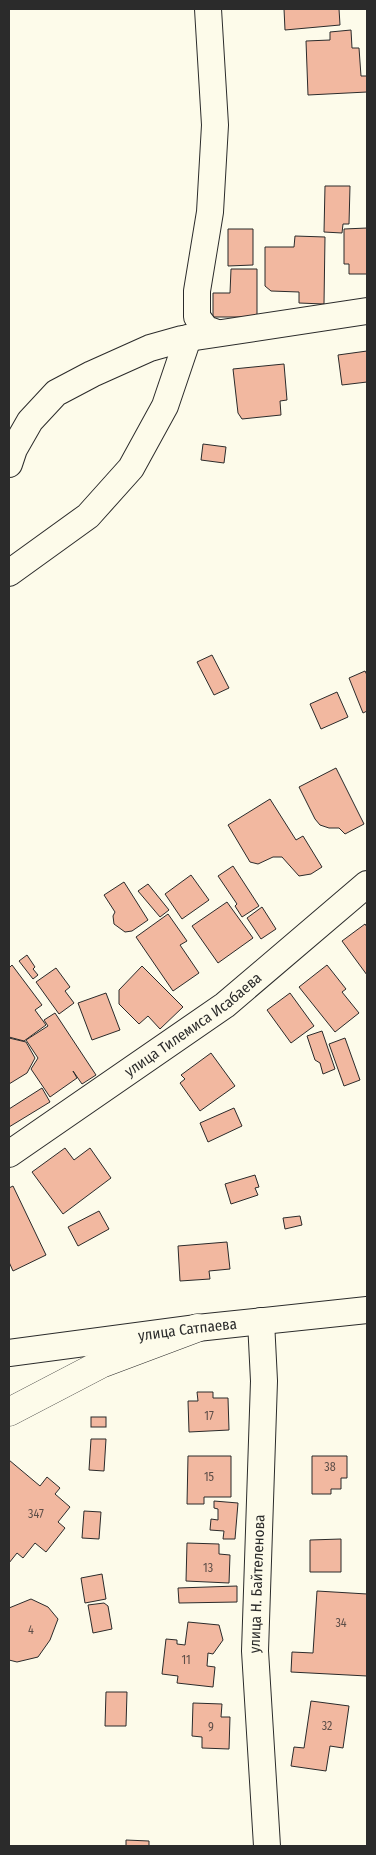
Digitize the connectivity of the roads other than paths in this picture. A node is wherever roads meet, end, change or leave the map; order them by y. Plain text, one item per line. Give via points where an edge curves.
1 (208, 9) edge
2 (367, 311) edge
3 (217, 333) junction
4 (188, 338) junction
5 (9, 464) edge
6 (9, 573) edge
7 (367, 884) edge
8 (9, 1154) edge
9 (367, 1310) edge
10 (261, 1321) junction
11 (197, 1328) junction
12 (9, 1353) edge
13 (9, 1412) edge
14 (267, 1846) edge

1 - 3 street via 215,125 210,212 197,291 197,317 206,329
2 - 3 street
3 - 4 street
4 - 5 street via 150,348 56,393 30,421
4 - 6 street via 165,406 131,468 88,516
7 - 8 street, улица Тилемиса Исабаева via 225,1005
9 - 10 street, улица Сатпаева
10 - 11 street, улица Сатпаева
10 - 14 street, улица Н. Байтеленова via 264,1381 255,1651
11 - 12 street, улица Сатпаева
11 - 13 main road via 101,1364

